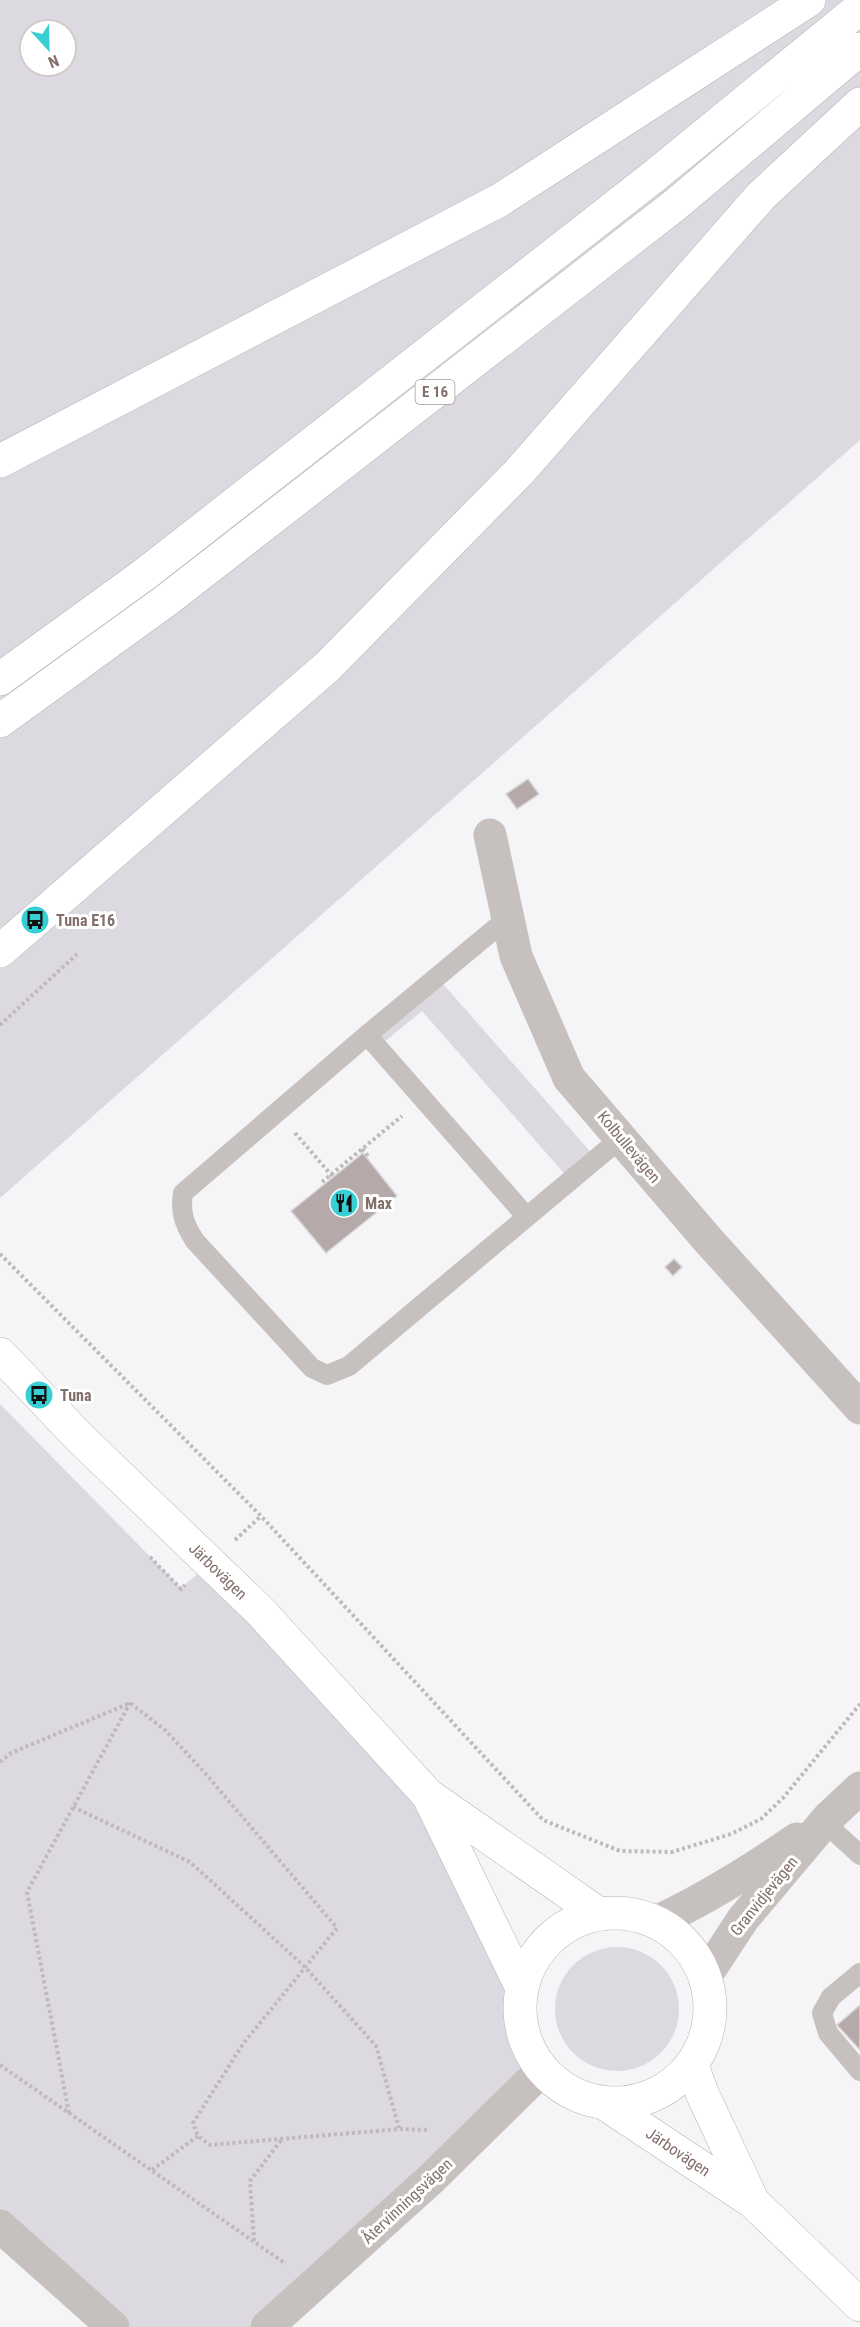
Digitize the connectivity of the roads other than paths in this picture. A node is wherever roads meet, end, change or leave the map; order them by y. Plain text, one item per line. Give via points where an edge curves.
1 (808, 0) edge
2 (860, 8) edge
3 (860, 50) edge
4 (860, 104) edge
5 (0, 461) edge
6 (0, 679) edge
7 (0, 721) edge
8 (490, 835) dead end
9 (508, 918) junction
10 (0, 951) edge
11 (366, 1035) junction
12 (621, 1138) junction
13 (526, 1216) junction
14 (0, 1354) edge
15 (860, 1408) edge
16 (860, 1788) edge
17 (428, 1795) junction
18 (826, 1820) junction
19 (860, 1855) edge
20 (599, 1914) junction
21 (656, 1922) junction
22 (860, 1973) edge
23 (705, 1977) junction
24 (522, 1988) junction
25 (692, 2065) junction
26 (542, 2070) junction
27 (860, 2071) edge
28 (604, 2103) junction
29 (753, 2202) junction
30 (0, 2226) edge
31 (860, 2305) edge
32 (113, 2327) edge
33 (267, 2327) edge

1 - 5 main road via 500,200
2 - 6 main road, E 16 via 653,177 164,559
3 - 7 main road, E 16 via 656,220 177,592
4 - 10 main road via 761,196 519,472 327,667
8 - 9 street, Kolbullevägen
9 - 11 lane
9 - 12 street, Kolbullevägen via 516,956 569,1077
11 - 13 lane
11 - 13 lane via 183,1193 181,1209 195,1241 312,1368 327,1375 349,1366
12 - 13 lane
12 - 15 street, Kolbullevägen
14 - 17 main road, Järbovägen via 260,1611
16 - 18 street, Granvidjevägen
17 - 20 main road, Järbovägen
17 - 24 main road, Järbovägen
18 - 19 lane
18 - 21 street, Granvidjevägen via 735,1881
18 - 23 street, Granvidjevägen via 743,1919
20 - 21 main road via 631,1914
20 - 24 main road via 574,1921 551,1937 532,1964
21 - 23 main road via 678,1936
22 - 27 lane via 831,1997 822,2013 828,2033
23 - 25 main road via 711,2006 706,2037
24 - 26 main road via 519,2015 525,2042
25 - 28 main road via 668,2088 645,2098
25 - 29 main road, Järbovägen
26 - 28 main road via 576,2095
26 - 33 street, Återvinningsvägen via 423,2187
28 - 29 main road, Järbovägen
29 - 31 main road, Järbovägen
30 - 32 street

